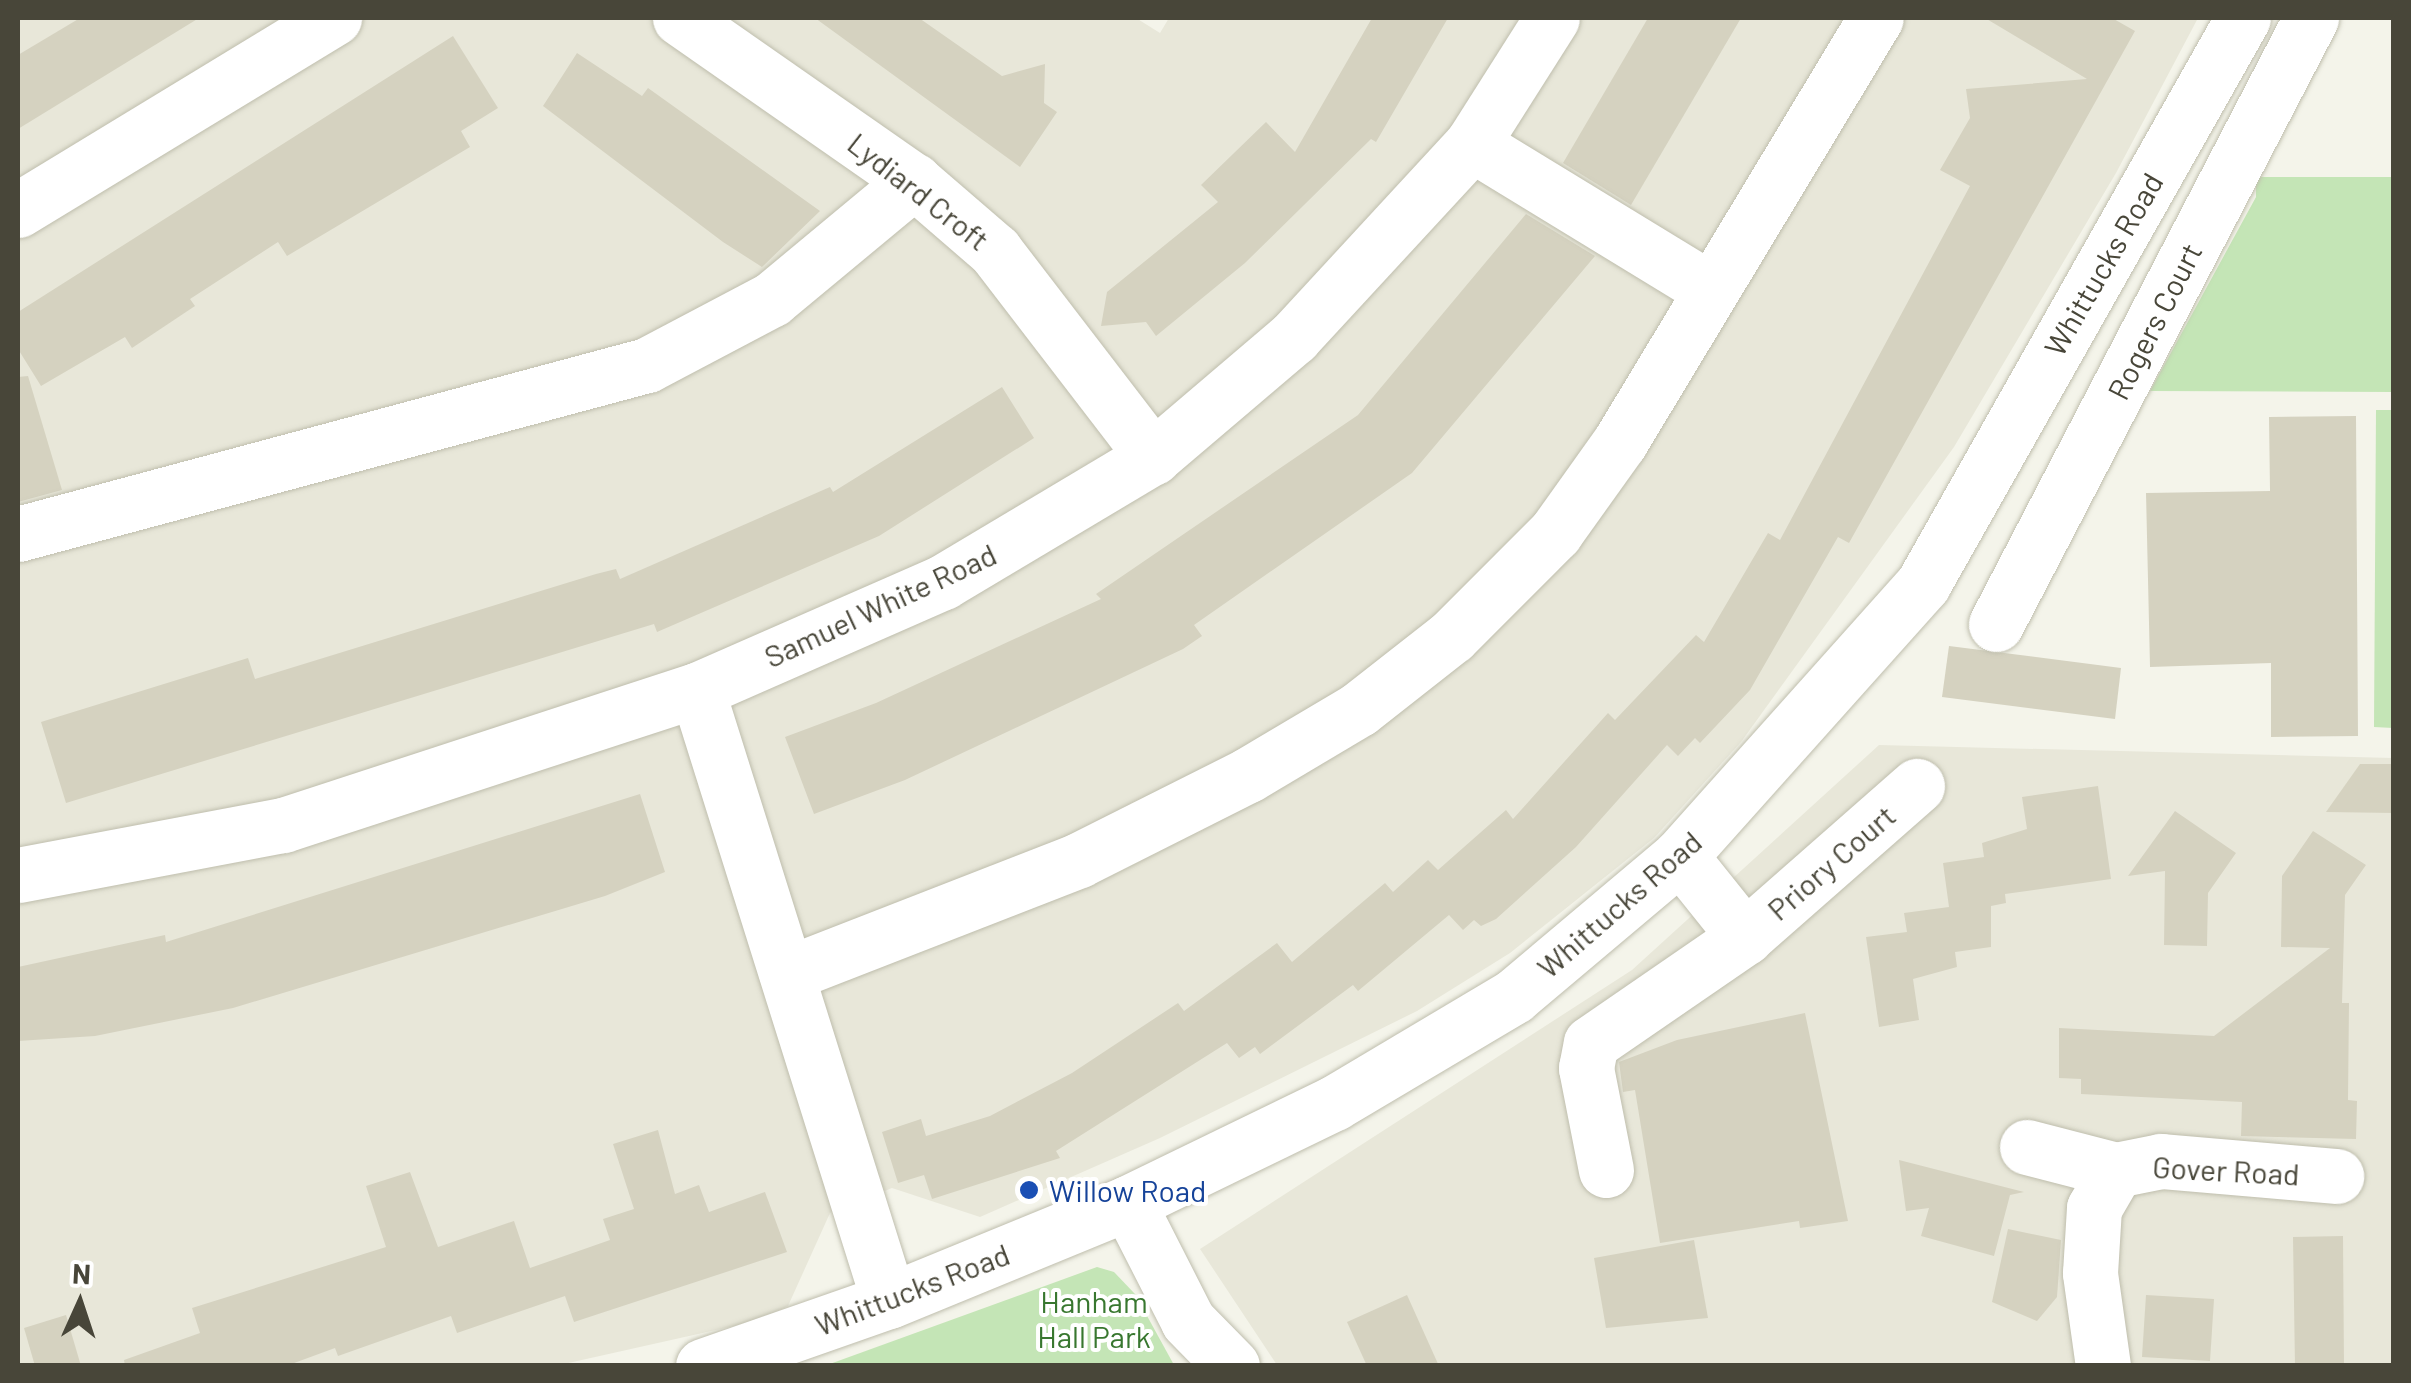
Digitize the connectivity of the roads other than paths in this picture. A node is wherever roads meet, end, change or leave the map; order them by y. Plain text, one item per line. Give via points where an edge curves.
1 (334, 18) edge
2 (680, 18) edge
3 (1552, 18) edge
4 (1876, 18) edge
5 (2243, 18) edge
6 (2311, 18) edge
7 (1472, 144) junction
8 (914, 181) junction
9 (18, 210) edge
10 (1712, 290) junction
11 (1152, 457) junction
12 (18, 534) edge
13 (1996, 624) dead end
14 (697, 690) junction
15 (1917, 786) dead end
16 (1680, 856) junction
17 (18, 875) edge
18 (1745, 937) junction
19 (788, 974) junction
20 (2027, 1147) dead end
21 (1606, 1170) dead end
22 (2116, 1170) junction
23 (2336, 1176) dead end
24 (1128, 1203) junction
25 (889, 1300) junction
26 (730, 1362) edge
27 (1232, 1366) edge
28 (2103, 1366) edge

1 - 9 street
2 - 8 street, Lydiard Croft
3 - 7 street, Samuel White Road
4 - 10 street
5 - 16 street, Whittucks Road via 1923,584
6 - 13 street, Rogers Court
7 - 10 street
7 - 11 street, Samuel White Road via 1294,337
8 - 11 street, Lydiard Croft via 995,251
8 - 12 street via 772,299 648,365
10 - 19 street via 1620,442 1555,533 1452,636 1359,708 1248,774 1079,860
11 - 14 street, Samuel White Road via 943,582
14 - 17 street, Samuel White Road via 283,824
14 - 19 street
15 - 18 street, Priory Court
16 - 18 street, Priory Court
16 - 24 street, Whittucks Road via 1514,996 1334,1104
18 - 21 street, Priory Court via 1591,1042 1586,1068
19 - 25 street
20 - 22 street, Gover Road
22 - 23 street, Gover Road via 2162,1162
22 - 28 street, Gover Road via 2094,1208 2090,1273
24 - 25 street, Whittucks Road
24 - 27 street via 1188,1321
25 - 26 street, Whittucks Road

